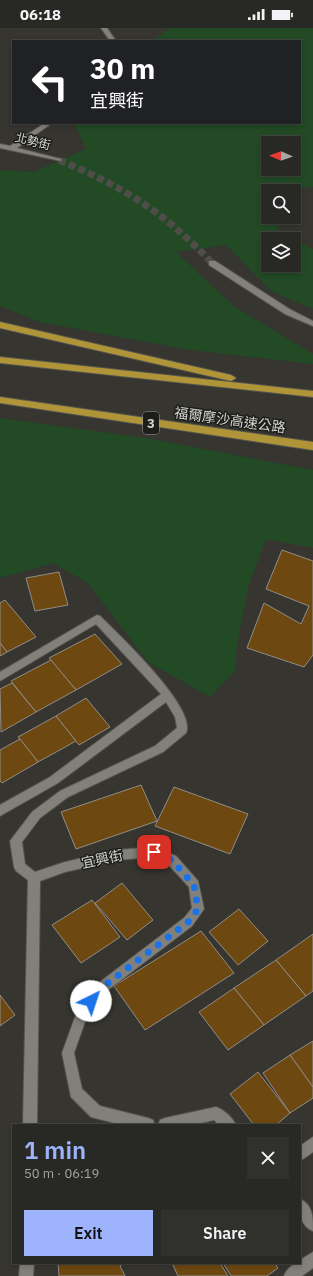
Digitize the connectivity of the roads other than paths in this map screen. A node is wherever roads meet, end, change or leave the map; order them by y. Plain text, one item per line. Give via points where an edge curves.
1 (104, 28) edge
2 (112, 40) edge
3 (48, 124) edge
4 (0, 146) edge
5 (12, 148) junction
6 (59, 160) tunnel mouth
7 (212, 263) tunnel mouth
8 (313, 324) edge
9 (0, 325) edge
10 (0, 360) edge
11 (280, 389) junction
12 (313, 394) edge
13 (0, 400) edge
14 (308, 446) edge
15 (0, 677) edge
16 (168, 695) junction
17 (0, 812) edge
18 (34, 878) junction
19 (30, 1124) edge
20 (144, 1124) edge
21 (169, 1124) edge
22 (228, 1124) edge
23 (313, 1144) edge
24 (301, 1153) edge
25 (301, 1207) edge
26 (313, 1224) edge
27 (313, 1259) edge
28 (27, 1264) edge
29 (26, 1276) edge
30 (291, 1276) edge

1 - 2 street
3 - 5 street
4 - 5 street, 北勢街
5 - 6 street, 北勢街
7 - 8 street via 288,312
9 - 11 highway
10 - 11 highway
11 - 12 highway
13 - 14 highway, 福爾摩沙高速公路 / 3
15 - 16 street via 97,619
16 - 17 street via 54,780
16 - 18 street via 180,717 182,730 159,748 64,794 36,815 16,841 20,867
18 - 19 street
18 - 20 street, 宜興街 via 117,854 154,852 172,860 194,885 198,909 188,922 100,989 82,1013 68,1053 76,1092 96,1112
21 - 22 street via 216,1113
23 - 24 street
25 - 26 street
27 - 30 street
28 - 29 street

